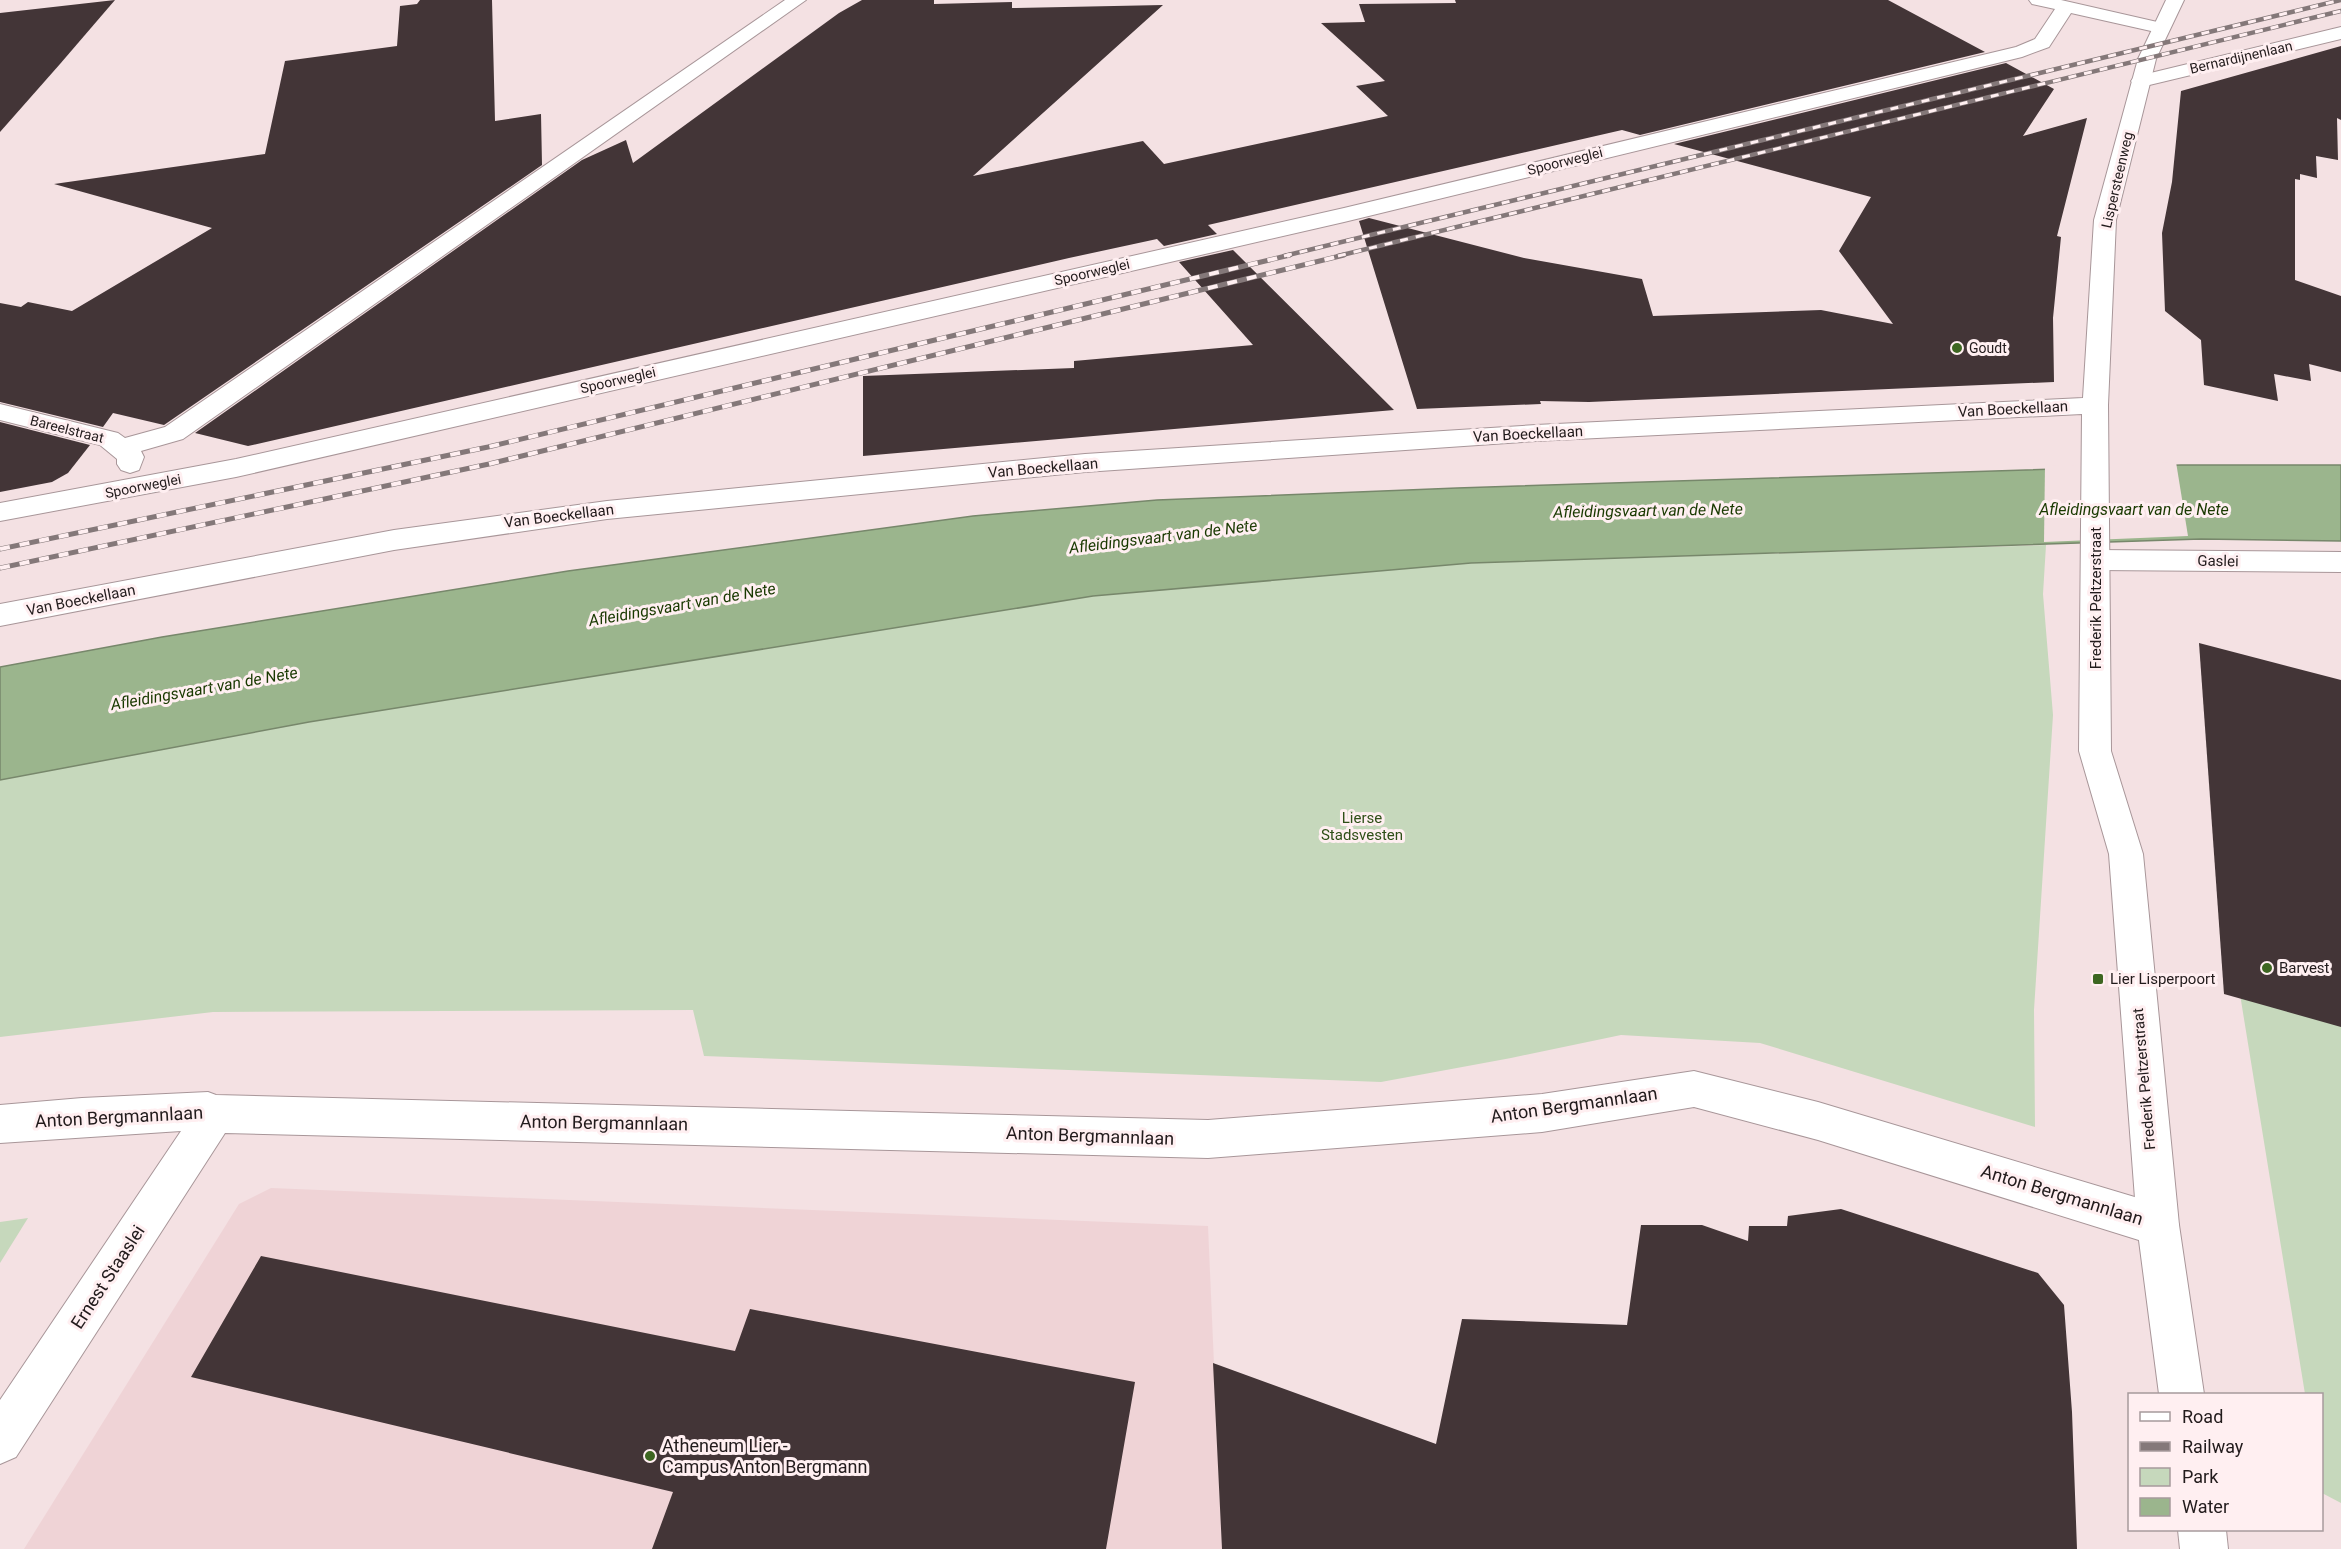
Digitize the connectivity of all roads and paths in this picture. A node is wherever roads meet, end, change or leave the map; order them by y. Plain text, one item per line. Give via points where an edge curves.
1 (797, 0) edge
2 (2038, 0) edge
3 (2175, 0) edge
4 (2066, 7) junction
5 (2160, 28) junction
6 (2341, 33) edge
7 (2141, 81) junction
8 (2095, 405) junction
9 (0, 412) edge
10 (121, 448) junction
11 (127, 489) junction
12 (0, 512) edge
13 (2096, 552) junction
14 (2341, 562) edge
15 (0, 615) edge
16 (215, 1114) junction
17 (0, 1124) edge
18 (2158, 1225) junction
19 (2182, 1393) edge
20 (0, 1441) edge
21 (2202, 1531) edge
22 (2204, 1549) edge

1 - 10 street via 174,433
2 - 4 street
3 - 5 street, Lispersteenweg
4 - 5 street
4 - 11 street, Spoorweglei via 2042,43 2022,51 1344,215 236,468
5 - 7 street, Lispersteenweg
6 - 7 street, Bernardijnenlaan
7 - 8 street, Lispersteenweg via 2105,220
8 - 13 street, Frederik Peltzerstraat
8 - 15 street, Van Boeckellaan via 1536,433 1085,463 618,509 394,540
9 - 10 street, Bareelstraat via 110,439
10 - 11 street, Bareelstraat via 131,458
11 - 12 street, Spoorweglei
13 - 14 street, Gaslei
13 - 18 street, Frederik Peltzerstraat via 2095,751 2126,854
16 - 17 street, Anton Bergmannlaan via 208,1111 82,1116
16 - 18 street, Anton Bergmannlaan via 1208,1139 1542,1113 1694,1089 1818,1121
16 - 20 street, Ernest Staaslei
18 - 19 street, Frederik Peltzerstraat
21 - 22 street

